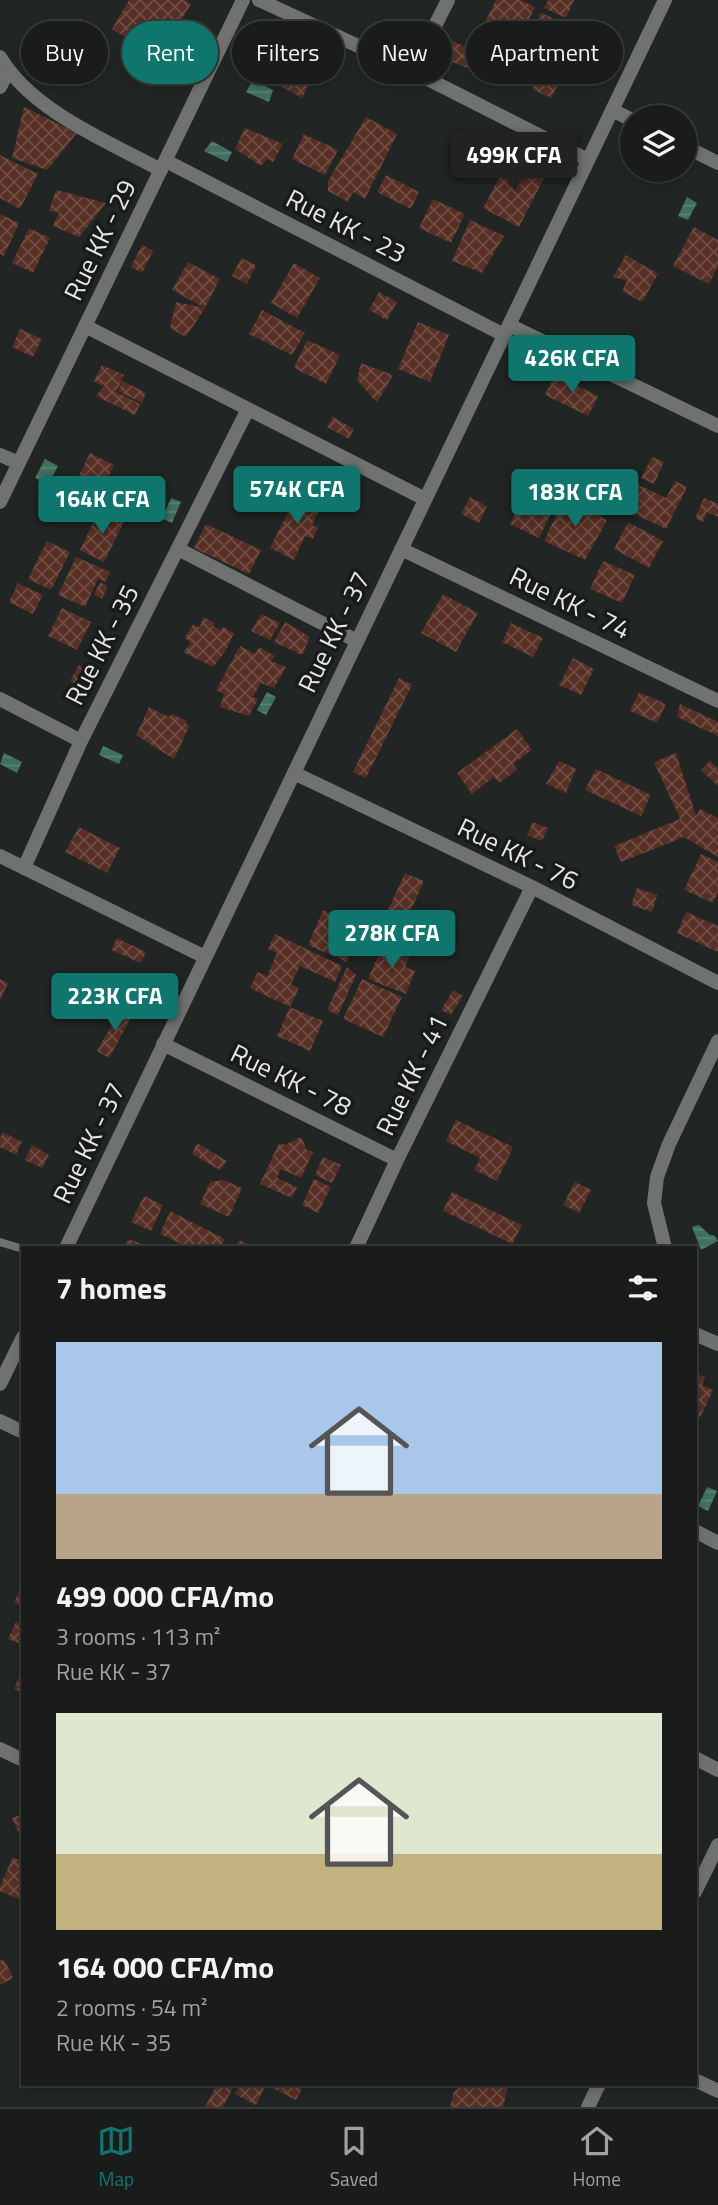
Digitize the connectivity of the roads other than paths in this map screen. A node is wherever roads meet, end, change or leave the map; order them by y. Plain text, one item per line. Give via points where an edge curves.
1 (243, 0) edge
2 (259, 0) edge
3 (448, 0) edge
4 (665, 0) edge
5 (437, 21) edge
6 (358, 46) edge
7 (0, 57) edge
8 (8, 71) junction
9 (438, 84) edge
10 (0, 87) edge
11 (612, 110) junction
12 (620, 114) edge
13 (697, 152) edge
14 (588, 160) junction
15 (718, 163) edge
16 (163, 166) junction
17 (85, 326) junction
18 (506, 330) junction
19 (248, 409) junction
20 (718, 426) edge
21 (0, 455) edge
22 (19, 463) junction
23 (425, 499) junction
24 (0, 502) edge
25 (178, 549) junction
26 (401, 549) junction
27 (357, 641) junction
28 (0, 699) edge
29 (718, 701) edge
30 (81, 741) junction
31 (294, 773) junction
32 (0, 856) edge
33 (24, 868) junction
34 (532, 887) junction
35 (205, 957) junction
36 (718, 983) edge
37 (718, 1041) edge
38 (163, 1044) junction
39 (397, 1160) junction
40 (0, 1242) edge
41 (67, 1246) edge
42 (357, 1246) edge
43 (665, 1246) edge
44 (21, 1248) edge
45 (697, 1335) edge
46 (21, 1341) edge
47 (718, 1344) edge
48 (0, 1384) edge
49 (0, 1421) edge
50 (21, 1431) edge
51 (697, 1532) edge
52 (718, 1543) edge
53 (0, 1749) edge
54 (21, 1759) edge
55 (697, 1759) edge
56 (718, 1770) edge
57 (718, 1845) edge
58 (697, 1888) edge
59 (697, 2081) edge
60 (598, 2086) edge
61 (718, 2091) edge
62 (588, 2107) edge

1 - 16 street, Rue KK - 29
2 - 6 street
3 - 5 street
4 - 11 street, Rue KK - 37
7 - 8 street, Rue KK - 23
8 - 10 street
8 - 16 street, Rue KK - 23 via 54,112
9 - 14 street
11 - 12 street
11 - 14 street, Rue KK - 37
13 - 15 street
14 - 18 street, Rue KK - 37
16 - 17 street, Rue KK - 29
16 - 18 street, Rue KK - 23
17 - 19 street
17 - 22 street, Rue KK - 29
18 - 20 street, Rue KK - 23
18 - 23 street, Rue KK - 37
19 - 23 street
19 - 25 street, Rue KK - 35
21 - 22 street
22 - 24 street, Rue KK - 29
23 - 26 street, Rue KK - 37
25 - 27 street
25 - 30 street, Rue KK - 35
26 - 27 street, Rue KK - 37
26 - 29 street, Rue KK - 74
27 - 31 street, Rue KK - 37
28 - 30 street
30 - 33 street, Rue KK - 35
31 - 34 street, Rue KK - 76
31 - 35 street, Rue KK - 37
32 - 33 street
33 - 35 street
34 - 36 street, Rue KK - 76
34 - 39 street, Rue KK - 41
35 - 38 street, Rue KK - 37
37 - 43 street via 657,1177 654,1203
38 - 39 street, Rue KK - 78
38 - 41 street, Rue KK - 37
39 - 42 street, Rue KK - 41
40 - 44 lane
45 - 47 street
46 - 48 street
49 - 50 street
51 - 52 street
53 - 54 street
55 - 56 street
57 - 58 street
59 - 61 street
60 - 62 street

